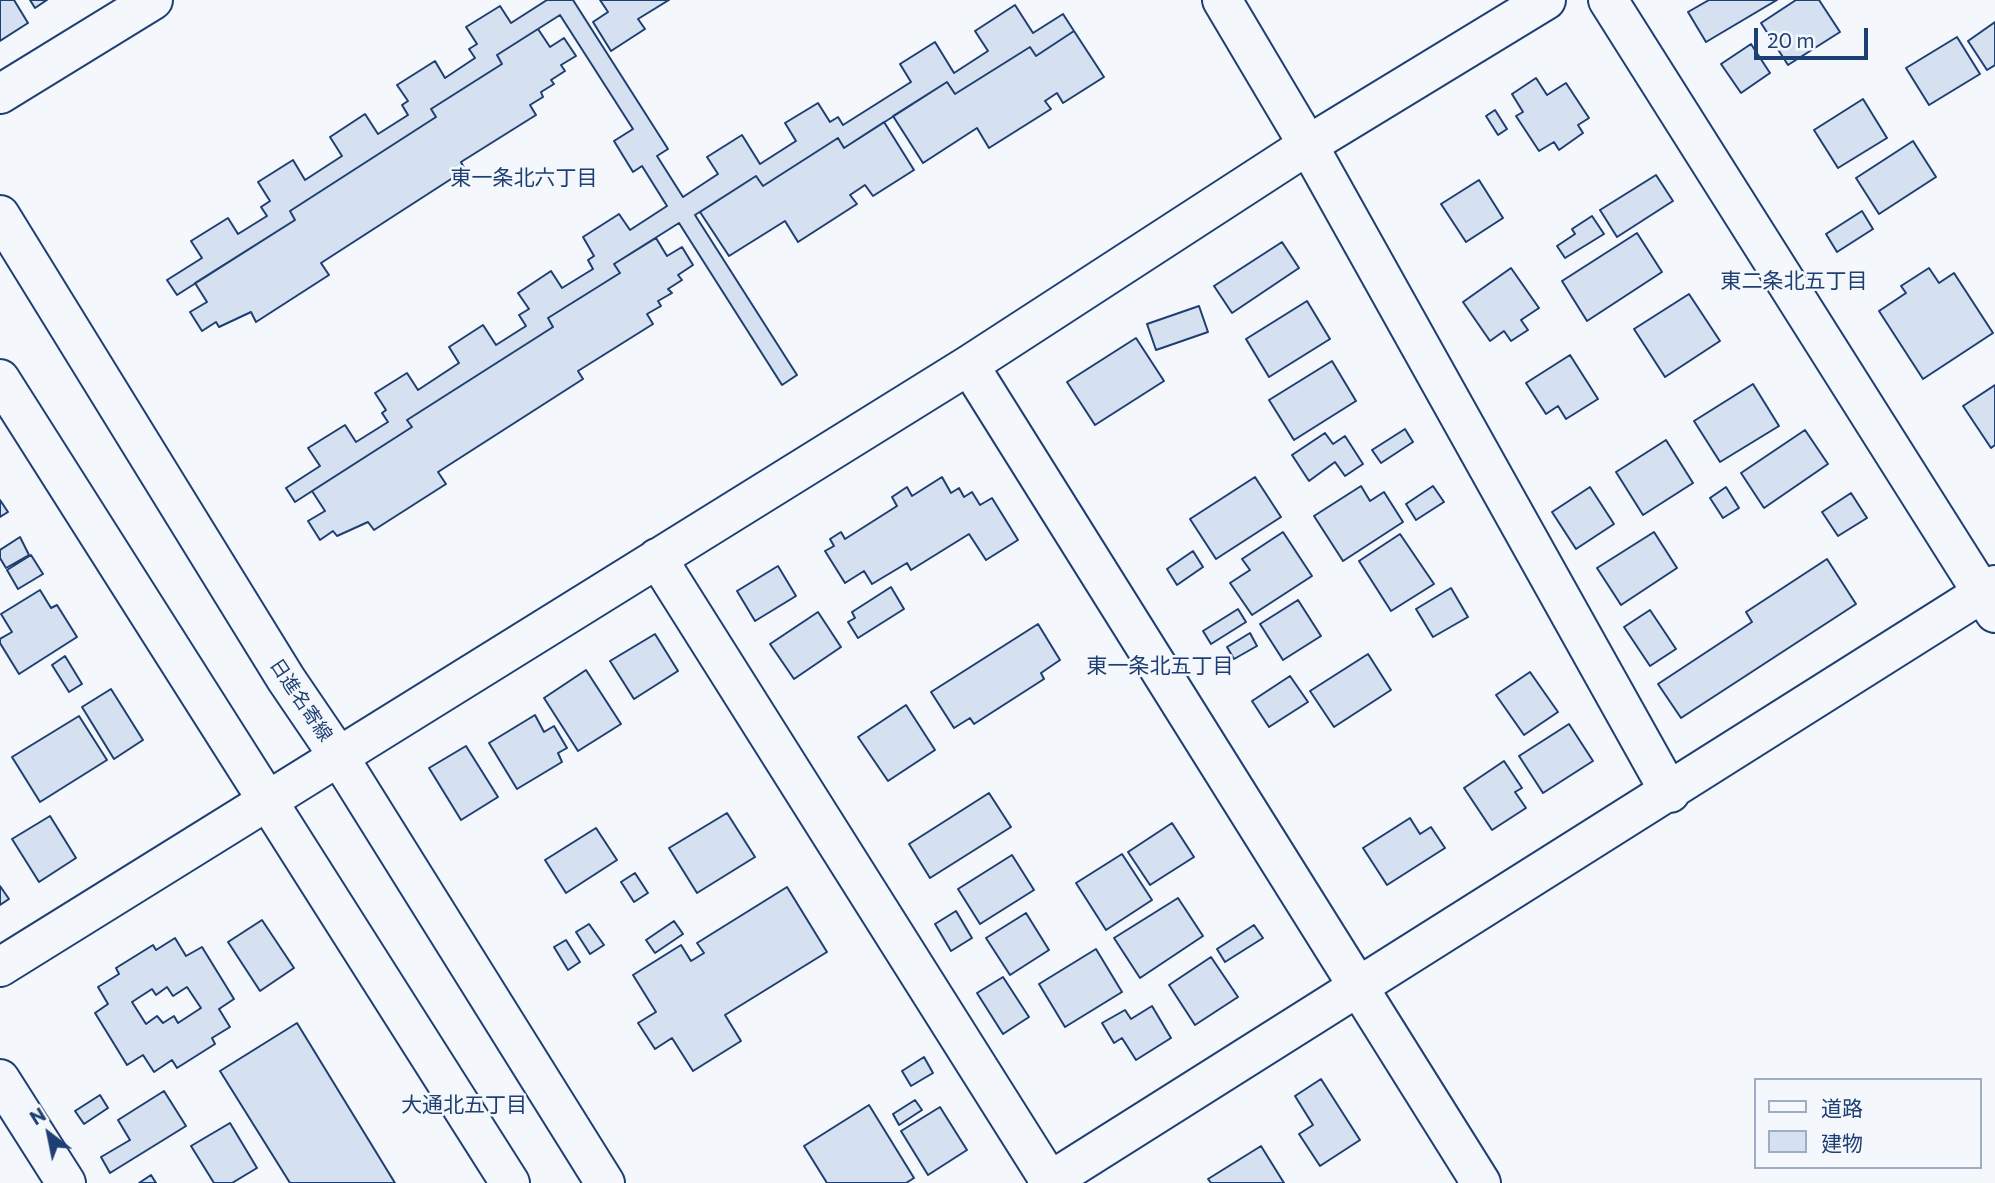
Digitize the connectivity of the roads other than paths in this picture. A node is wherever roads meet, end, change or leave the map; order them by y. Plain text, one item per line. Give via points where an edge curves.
1 (153, 0) edge
2 (1222, 0) edge
3 (1546, 0) edge
4 (1608, 0) edge
5 (0, 94) edge
6 (1308, 145) junction
7 (0, 215) edge
8 (969, 365) junction
9 (0, 379) edge
10 (657, 558) junction
11 (1991, 597) edge
12 (339, 757) junction
13 (1670, 793) junction
14 (265, 802) junction
15 (0, 967) edge
16 (1359, 987) junction
17 (0, 1079) edge
18 (1049, 1182) edge
19 (66, 1183) edge
20 (510, 1183) edge
21 (605, 1183) edge
22 (1481, 1183) edge

1 - 5 street
2 - 6 street
3 - 6 street
4 - 11 street
6 - 8 street
6 - 13 street
7 - 12 street, 日進名寄線 via 286,679
8 - 10 street
8 - 16 street
9 - 14 street
10 - 12 street
10 - 18 street
11 - 13 street
12 - 14 street
12 - 21 street, 日進名寄線
13 - 16 street
14 - 15 street
14 - 20 street
16 - 18 street
16 - 22 street
17 - 19 street

